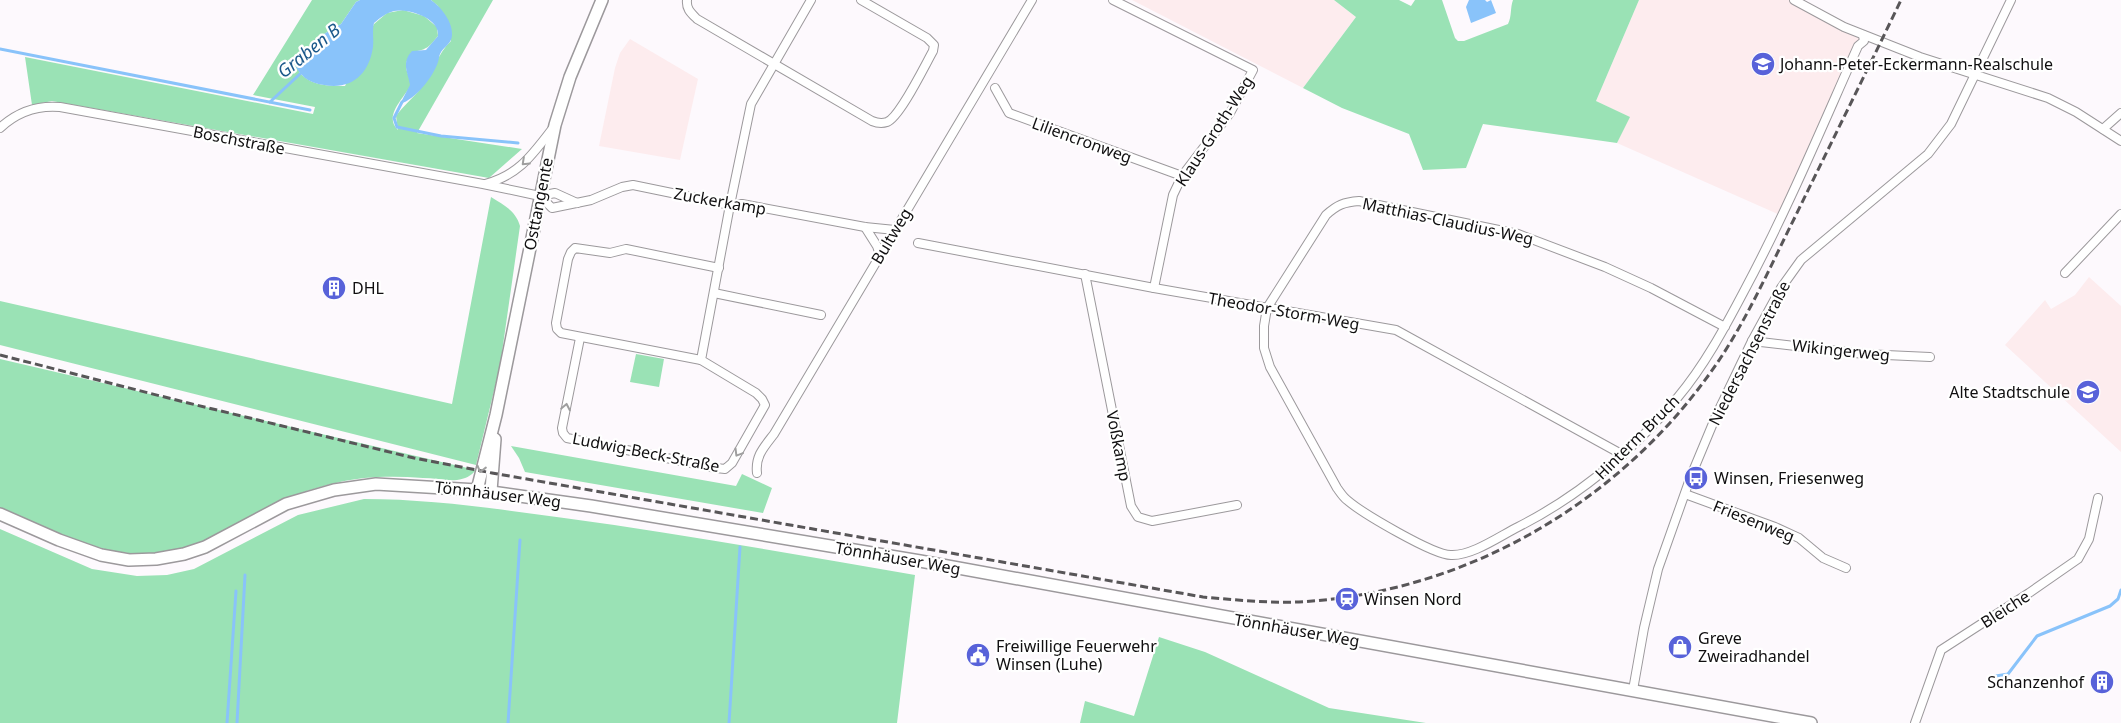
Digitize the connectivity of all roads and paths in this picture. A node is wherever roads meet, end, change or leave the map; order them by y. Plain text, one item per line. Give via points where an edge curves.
1 (602, 0) edge
2 (687, 0) edge
3 (811, 0) edge
4 (861, 0) edge
5 (1032, 0) edge
6 (1112, 0) edge
7 (1794, 0) edge
8 (2011, 0) edge
9 (1863, 35) junction
10 (774, 63) junction
11 (1974, 76) junction
12 (995, 88) dead end
13 (2121, 113) edge
14 (555, 125) junction
15 (0, 128) edge
16 (2103, 129) junction
17 (2121, 141) edge
18 (1182, 176) junction
19 (483, 184) junction
20 (540, 196) junction
21 (577, 203) junction
22 (730, 205) junction
23 (2121, 214) edge
24 (865, 227) junction
25 (895, 230) junction
26 (918, 243) dead end
27 (880, 255) junction
28 (719, 268) junction
29 (2065, 273) dead end
30 (1085, 274) junction
31 (1154, 288) junction
32 (714, 293) junction
33 (1267, 308) junction
34 (821, 315) dead end
35 (1725, 327) junction
36 (580, 338) junction
37 (1752, 341) junction
38 (1930, 357) dead end
39 (701, 360) junction
40 (496, 415) junction
41 (1623, 455) junction
42 (757, 473) dead end
43 (477, 490) junction
44 (491, 491) junction
45 (1685, 494) junction
46 (2098, 498) dead end
47 (1237, 505) dead end
48 (0, 514) edge
49 (1846, 568) dead end
50 (1634, 690) junction
51 (1811, 723) edge
52 (1915, 723) edge

1 - 14 main road, Osttangente via 570,77
2 - 10 street via 690,13 697,19
3 - 10 street
4 - 10 street via 934,45 892,119 886,123 872,121
5 - 25 street, Bultweg
6 - 18 street, Klaus-Groth-Weg via 1254,70 1230,113
7 - 9 street
8 - 11 street, Niedersachsenstraße
9 - 11 street
9 - 35 street, Hinterm Bruch via 1864,41 1858,46 1777,227
10 - 22 street via 751,104
11 - 16 street via 2048,98
11 - 37 street, Niedersachsenstraße via 1940,141 1802,260 1781,288
12 - 18 street, Liliencronweg via 1010,113
13 - 16 street
14 -> 19 street, Boschstraße via 518,169 500,180
14 - 20 main road, Osttangente
15 - 19 street, Boschstraße via 10,118 28,110 60,107
16 - 17 street
18 - 31 street, Klaus-Groth-Weg via 1165,224
19 - 20 street, Boschstraße
20 - 21 street via 555,193
20 - 21 street, Zuckerkamp via 552,208
20 - 40 main road, Osttangente
21 - 22 street, Zuckerkamp via 633,185
22 - 24 street, Zuckerkamp via 742,204
22 - 28 street
23 - 29 street
24 - 25 street, Zuckerkamp
24 - 27 street
25 - 27 street, Bultweg
26 - 30 street, Theodor-Storm-Weg
27 - 42 street, Bultweg via 774,434 761,450 756,463
28 - 32 street
28 - 36 street via 626,249 610,253 575,248 568,260 556,323 561,333
30 - 31 street, Theodor-Storm-Weg
30 - 47 street, Voßkamp via 1131,506 1138,517 1152,521
31 - 33 street, Theodor-Storm-Weg
32 - 34 street
32 - 39 street
33 - 35 street, Matthias-Claudius-Weg via 1326,214 1345,202 1358,201 1518,234 1605,267
33 - 41 street, Theodor-Storm-Weg via 1396,330
33 - 41 street, Hinterm Bruch via 1264,348 1270,367 1337,488 1359,509 1434,551 1450,556 1467,553 1485,544 1572,496
35 - 41 street, Hinterm Bruch via 1679,396
36 - 39 street
39 -> 36 street, Ludwig-Beck-Straße via 765,404 732,463 725,469 568,438 562,428
37 - 38 street, Wikingerweg via 1864,354
37 - 45 street, Niedersachsenstraße via 1716,416
40 -> 43 main road, Osttangente
40 - 44 main road, Osttangente
43 - 44 main road, Tönnhäuser Weg
43 - 48 main road, Tönnhäuser Weg via 376,484 334,490 286,504 205,547 156,559 129,560 101,554
44 - 50 main road, Tönnhäuser Weg via 920,561
45 - 49 street, Friesenweg via 1799,538 1823,558
45 - 50 street, Niedersachsenstraße via 1655,579
46 - 52 street, Bleiche via 2089,539 2078,559 1941,650
50 - 51 main road, Tönnhäuser Weg

